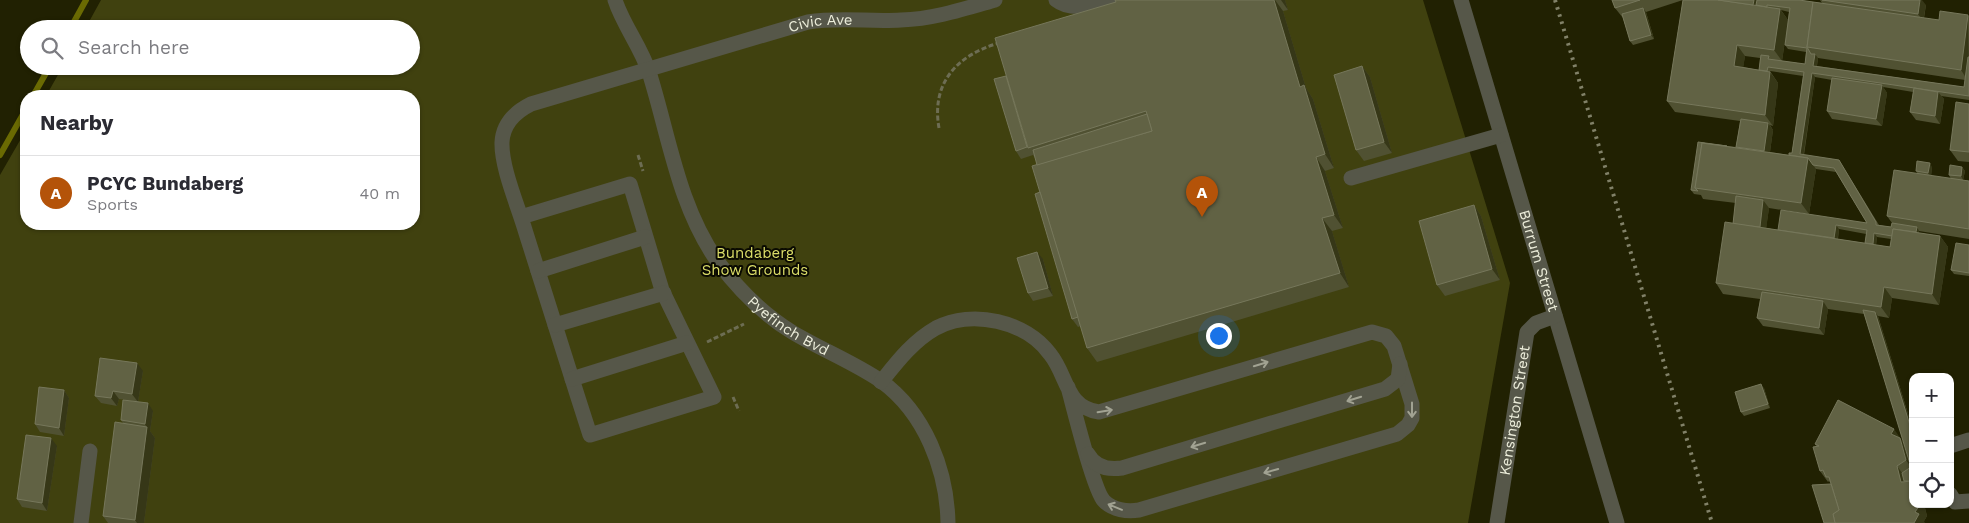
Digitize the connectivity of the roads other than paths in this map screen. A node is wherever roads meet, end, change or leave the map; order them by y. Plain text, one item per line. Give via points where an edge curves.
1 (615, 0) edge
2 (995, 0) edge
3 (1056, 0) edge
4 (1112, 0) edge
5 (1461, 0) edge
6 (649, 70) junction
7 (1501, 135) junction
8 (1351, 178) dead end
9 (521, 217) junction
10 (645, 238) junction
11 (538, 270) junction
12 (664, 293) junction
13 (1555, 316) junction
14 (555, 325) junction
15 (687, 343) junction
16 (1399, 363) junction
17 (572, 379) junction
18 (881, 382) junction
19 (1068, 388) junction
20 (1969, 440) edge
21 (1954, 445) edge
22 (1085, 448) junction
23 (90, 452) dead end
24 (1954, 500) edge
25 (1969, 501) edge
26 (81, 523) edge
27 (948, 523) edge
28 (1497, 523) edge
29 (1617, 523) edge

1 - 6 street, Pyefinch Bvd
2 - 6 street, Civic Ave via 925,18 808,22
3 - 4 street via 1067,5 1090,6
5 - 7 street, Burrum Street
6 - 9 street, Civic Ave via 530,104 515,114 504,131 502,150
6 - 18 street, Pyefinch Bvd via 684,192 704,241 718,262 751,300 769,315
7 - 8 street
7 - 13 street, Burrum Street
9 - 10 street via 630,184
9 - 11 street, Civic Ave
10 - 11 street
10 - 12 street
11 - 14 street, Civic Ave
12 - 14 street
12 - 15 street
13 - 28 street, Kensington Street via 1536,323 1527,332
13 - 29 street, Burrum Street
14 - 17 street, Civic Ave
15 - 17 street
15 - 17 street, Civic Ave via 714,397 590,435
19 -> 16 street via 1084,408 1107,411 1372,332 1391,341
16 -> 22 street via 1398,380 1385,389 1122,468 1099,466
16 -> 22 street via 1412,404 1412,418 1404,430 1139,510 1115,508 1104,501
18 - 19 street via 903,355 935,329 952,322 990,320 1012,326 1040,342 1059,367
18 - 27 street, Pyefinch Bvd via 909,411 927,437 944,482
19 - 22 street
20 - 21 street
23 - 26 street
24 - 25 street

